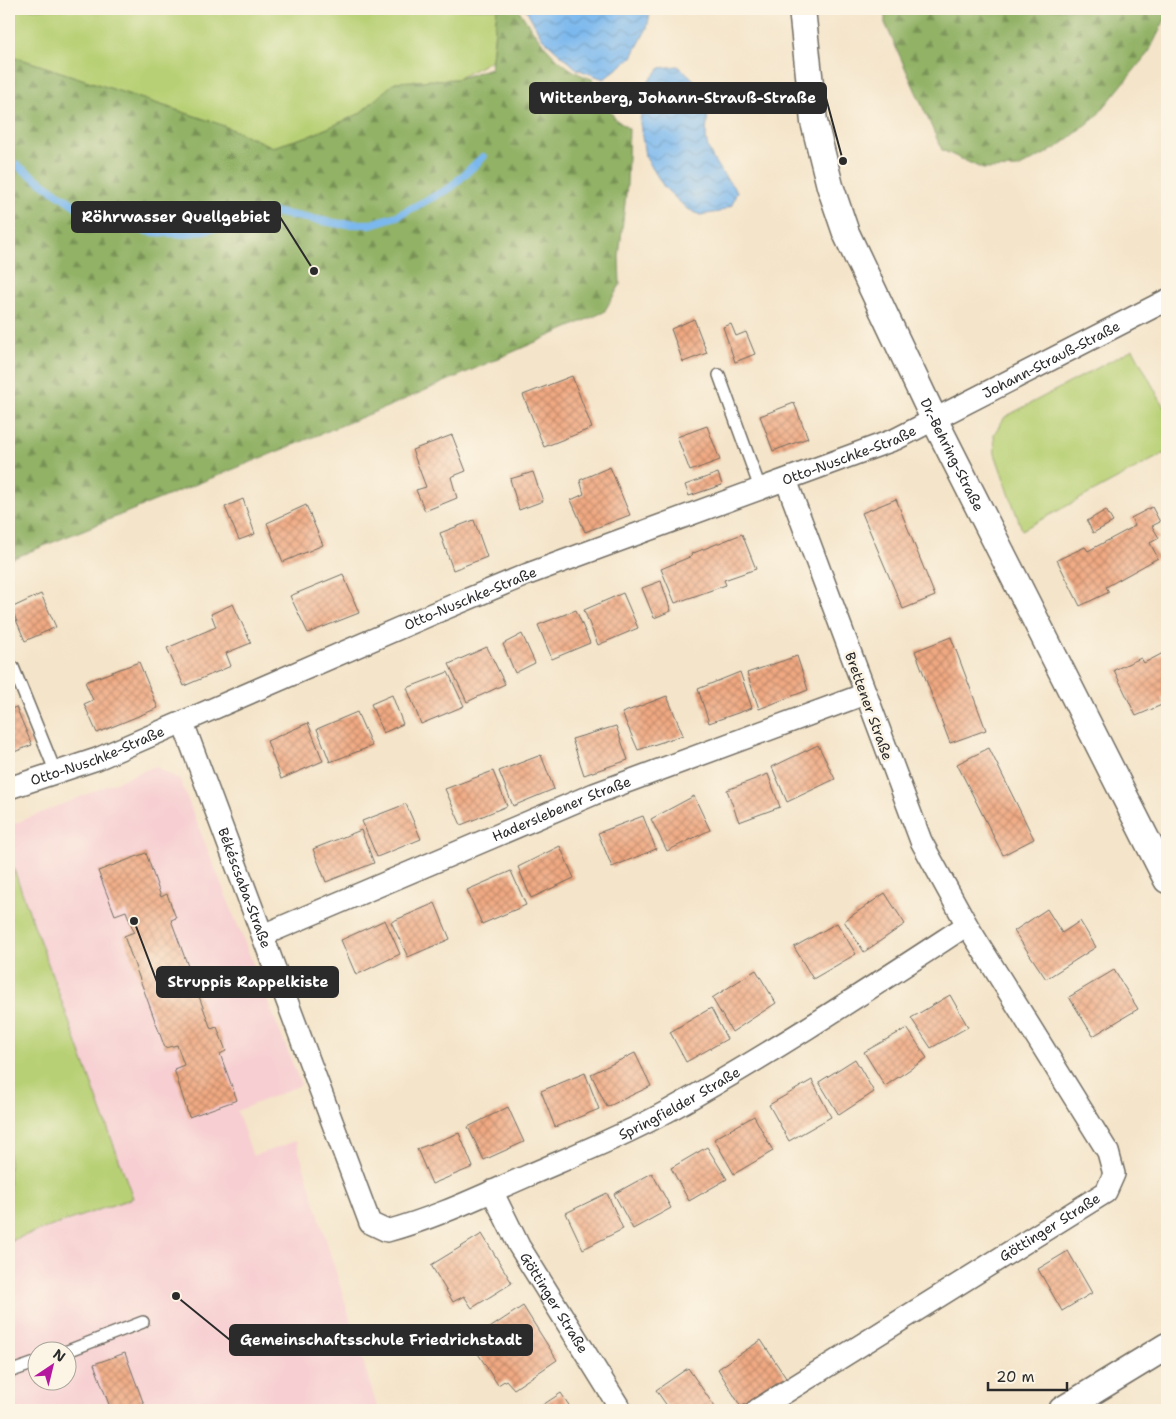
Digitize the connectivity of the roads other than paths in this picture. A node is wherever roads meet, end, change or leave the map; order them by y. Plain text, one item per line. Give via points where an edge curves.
1 (802, 9) edge
2 (1167, 300) edge
3 (719, 375) dead end
4 (934, 419) junction
5 (786, 480) junction
6 (760, 488) junction
7 (13, 667) dead end
8 (865, 694) junction
9 (183, 723) junction
10 (56, 773) junction
11 (9, 788) edge
12 (1167, 880) edge
13 (967, 925) junction
14 (263, 935) junction
15 (492, 1191) junction
16 (370, 1223) joint
17 (143, 1322) dead end
18 (1167, 1346) edge
19 (78, 1347) edge
20 (28, 1365) edge
21 (9, 1372) edge
22 (621, 1410) edge
23 (757, 1410) edge
24 (1062, 1410) edge

1 - 4 street, Dr.-Behring-Straße via 814,122 838,212 856,258
2 - 4 street, Johann-Strauß-Straße
3 - 6 lane
4 - 5 street, Otto-Nuschke-Straße via 882,445
4 - 12 street, Dr.-Behring-Straße
5 - 6 street, Otto-Nuschke-Straße
5 - 8 street, Brettener Straße
6 - 9 street, Otto-Nuschke-Straße via 481,593
7 - 10 lane
8 - 13 street, Brettener Straße via 921,841
8 - 14 street, Haderslebener Straße via 594,794
9 - 10 street, Otto-Nuschke-Straße
9 - 14 street, Békéscsaba-Straße
10 - 11 street, Otto-Nuschke-Straße
13 - 15 street, Springfielder Straße via 667,1112
13 - 23 street, Göttinger Straße via 1108,1152 1114,1174 1106,1192
14 - 16 street, Békéscsaba-Straße
15 - 16 street, Springfielder Straße via 396,1229 387,1231
15 - 22 street, Göttinger Straße via 519,1246
17 - 19 lane
18 - 24 street
20 - 21 lane

